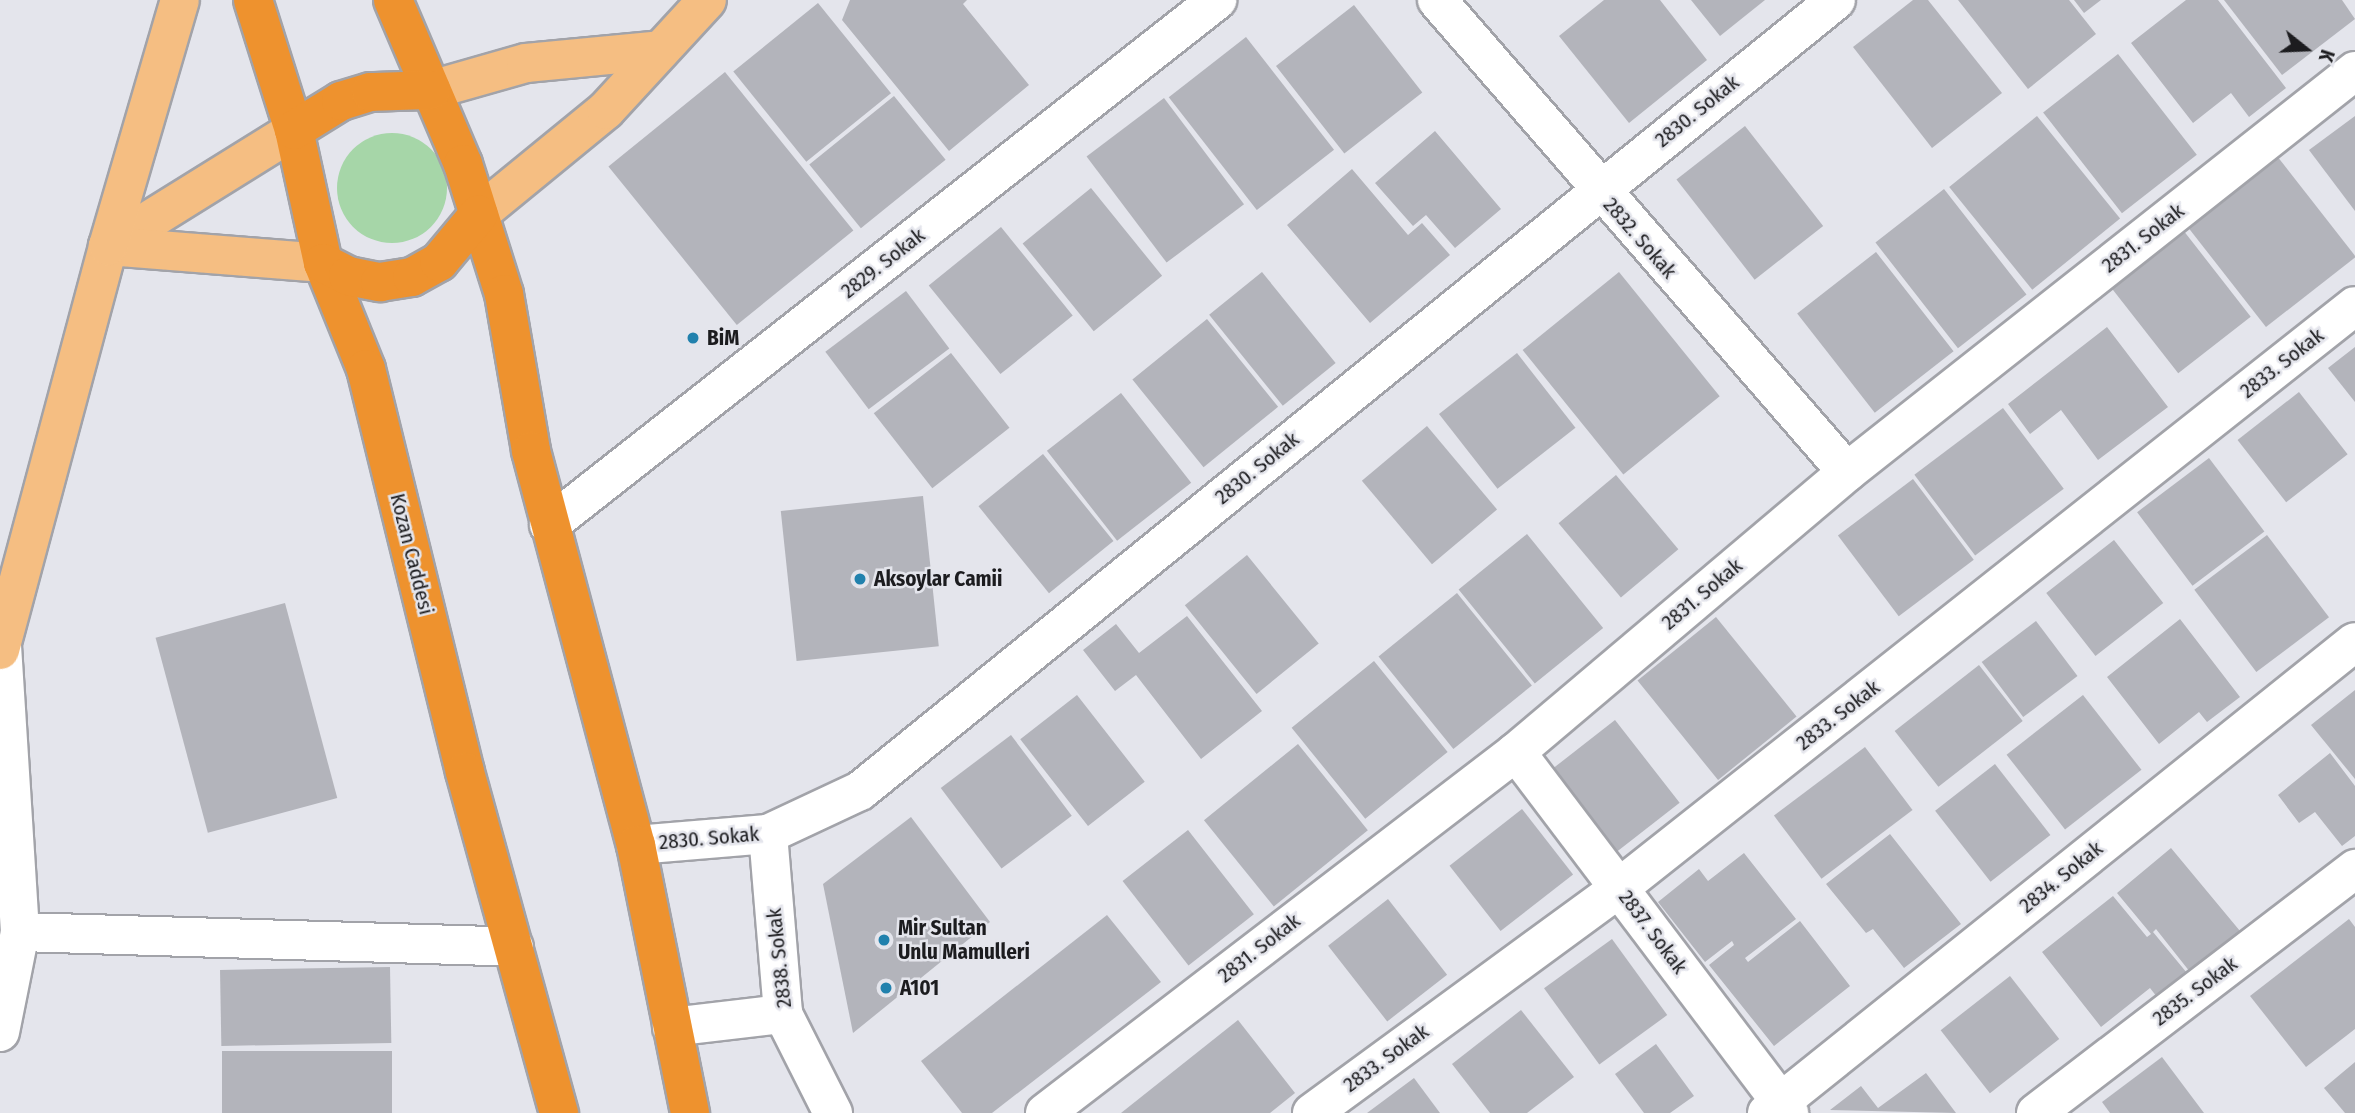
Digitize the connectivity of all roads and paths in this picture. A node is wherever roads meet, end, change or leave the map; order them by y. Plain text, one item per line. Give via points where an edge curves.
1 (180, 0) edge
2 (253, 0) edge
3 (393, 0) edge
4 (707, 0) edge
5 (1217, 0) edge
6 (1437, 0) edge
7 (1836, 0) edge
8 (660, 50) junction
9 (2355, 71) edge
10 (431, 90) junction
11 (294, 130) junction
12 (1598, 190) junction
13 (479, 214) junction
14 (107, 246) junction
15 (323, 262) junction
16 (2355, 306) edge
17 (1847, 472) junction
18 (549, 525) junction
19 (2355, 642) edge
20 (1, 649) edge
21 (1516, 752) junction
22 (768, 834) junction
23 (636, 845) junction
24 (2355, 869) edge
25 (1619, 888) junction
26 (20, 932) junction
27 (514, 947) junction
28 (783, 1014) junction
29 (672, 1027) junction
30 (0, 1032) edge
31 (1779, 1109) edge
32 (2044, 1110) edge
33 (559, 1113) edge
34 (690, 1113) edge
35 (833, 1113) edge
36 (1045, 1113) edge
37 (1312, 1113) edge

1 - 14 main road
2 - 11 highway, Kozan Caddesi
3 - 10 highway
4 - 8 main road
5 - 18 street, 2829. Sokak
6 - 12 street, 2832. Sokak
7 - 12 street, 2830. Sokak
8 - 10 main road via 526,63
8 - 13 main road via 606,110
9 - 17 street, 2831. Sokak
10 - 11 highway via 399,89 351,98
10 - 13 highway
11 - 14 main road
11 - 15 highway, Kozan Caddesi
12 - 17 street, 2832. Sokak
12 - 22 street, 2830. Sokak via 860,791
13 - 15 highway via 439,262 412,277 380,282 348,276
13 - 18 highway via 504,294 531,451
14 - 15 main road
14 - 20 main road
15 - 27 highway, Kozan Caddesi via 366,369 465,772
16 - 25 street, 2833. Sokak
17 - 21 street, 2831. Sokak
18 - 23 highway
19 - 31 street, 2834. Sokak
20 - 26 street
21 - 25 street, 2837. Sokak
21 - 36 street, 2831. Sokak
22 - 23 street, 2830. Sokak
22 - 28 street, 2838. Sokak
23 - 29 highway
24 - 32 street, 2835. Sokak
25 - 31 street, 2837. Sokak
25 - 37 street, 2833. Sokak
26 - 27 street
26 - 30 street
27 - 33 highway, Kozan Caddesi
28 - 29 street
28 - 35 street, 2838. Sokak
29 - 34 highway

